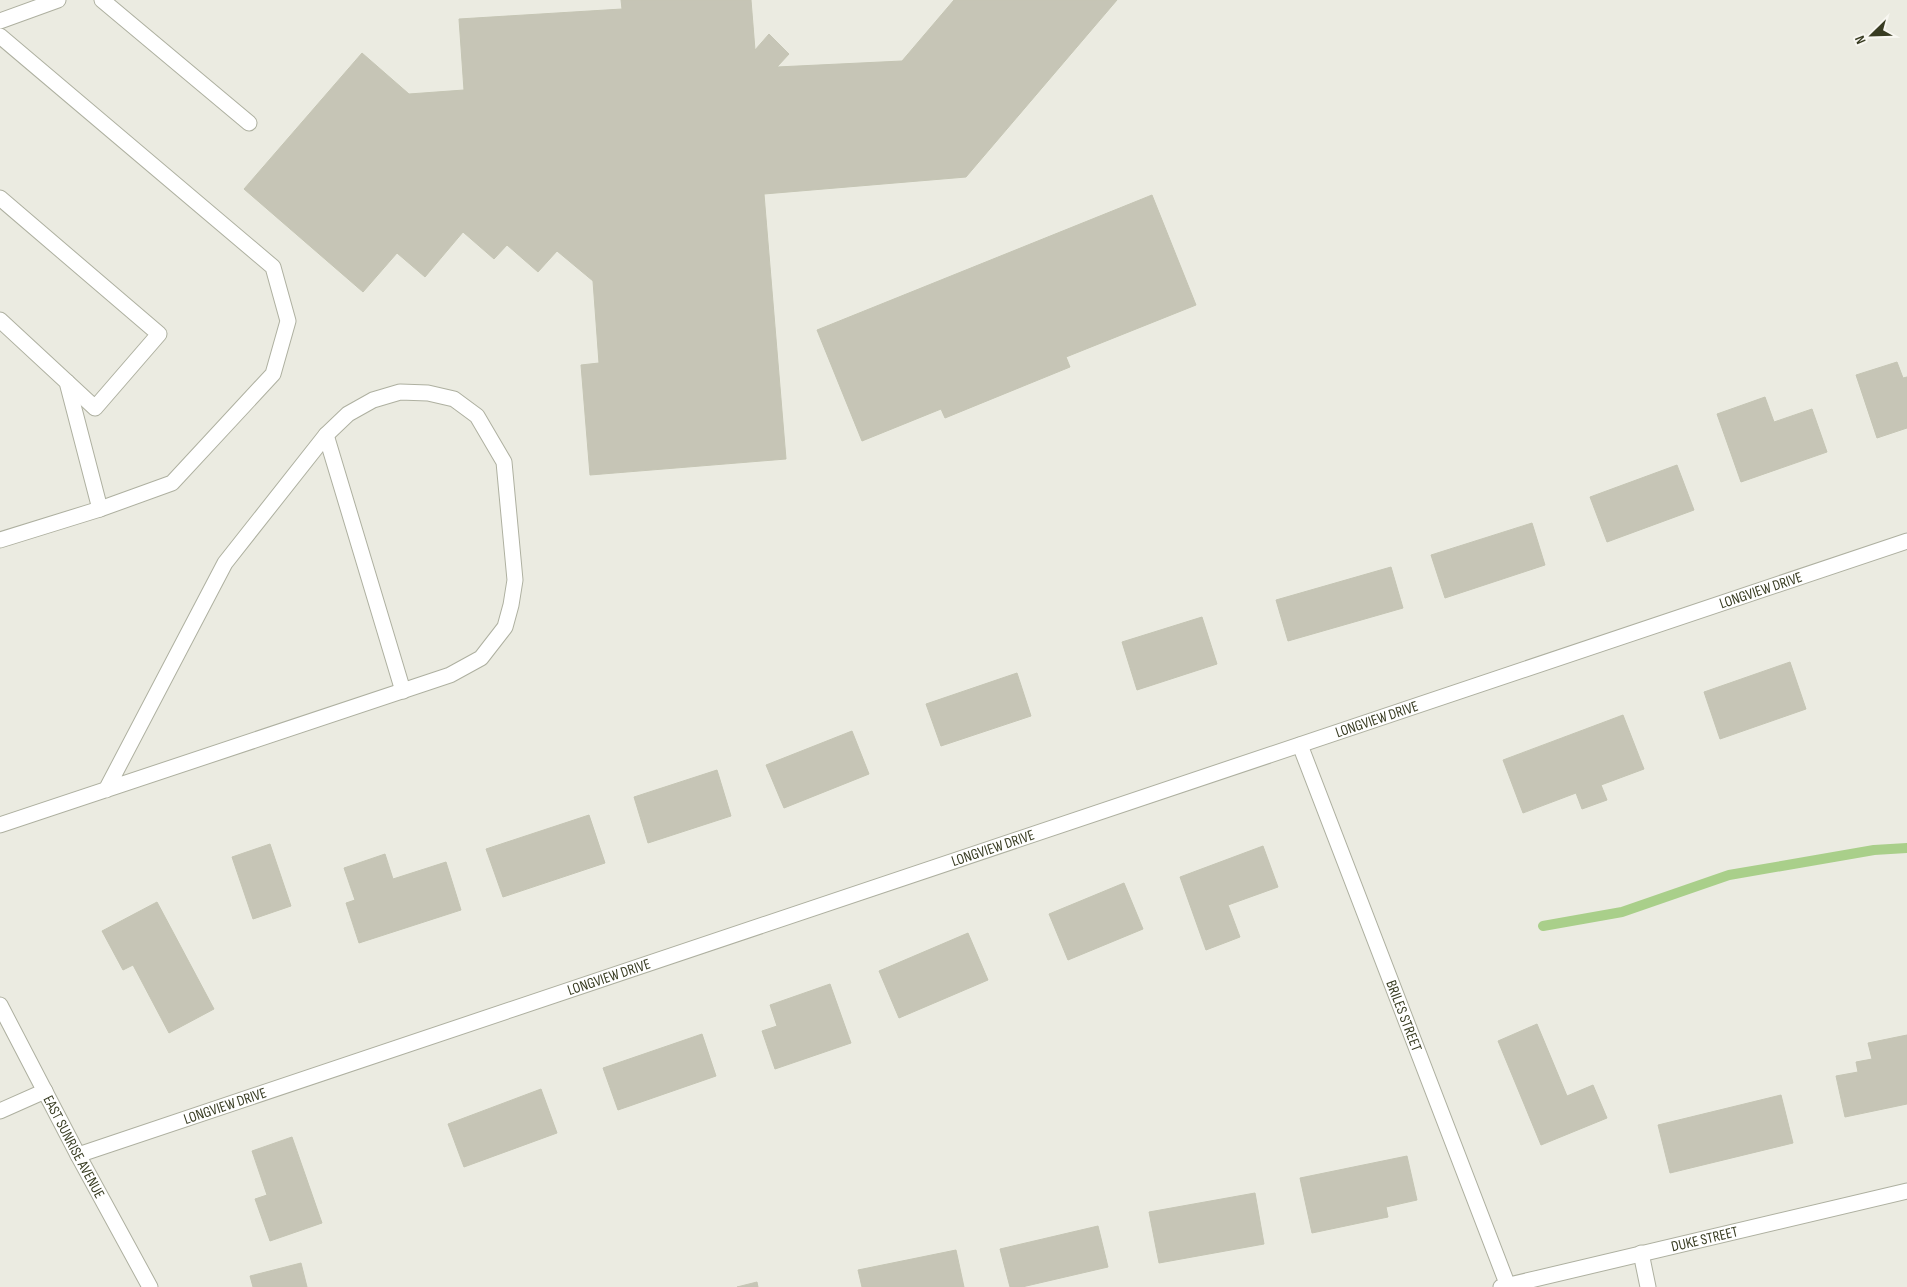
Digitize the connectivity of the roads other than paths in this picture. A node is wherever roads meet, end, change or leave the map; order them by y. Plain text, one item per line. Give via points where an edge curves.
1 (58, 0) edge
2 (102, 0) edge
3 (0, 21) edge
4 (0, 36) edge
5 (249, 123) dead end
6 (0, 198) edge
7 (0, 320) edge
8 (67, 382) junction
9 (326, 435) junction
10 (100, 510) junction
11 (0, 540) edge
12 (1907, 541) edge
13 (403, 691) junction
14 (1300, 745) junction
15 (106, 790) junction
16 (0, 825) edge
17 (0, 1005) edge
18 (45, 1091) junction
19 (0, 1111) edge
20 (78, 1155) junction
21 (1907, 1191) edge
22 (1641, 1253) junction
23 (1504, 1286) edge
24 (150, 1287) edge
25 (1648, 1287) edge

1 - 3 street
2 - 5 street
4 - 10 street via 273,267 288,320 273,374 172,483
6 - 8 street via 159,334 95,408
7 - 8 street
8 - 10 street
9 - 13 street
9 - 13 street via 348,414 373,400 400,392 428,393 454,399 477,416 504,462 515,580 505,627 481,658 450,675
9 - 15 street via 225,563
10 - 11 street
12 - 14 street, LONGVIEW DRIVE
13 - 15 street
14 - 20 street, LONGVIEW DRIVE
14 - 23 street, BRILES STREET
15 - 16 street
17 - 18 street, EAST SUNRISE AVENUE
18 - 19 street
18 - 20 street, EAST SUNRISE AVENUE
20 - 24 street, EAST SUNRISE AVENUE
21 - 22 street, DUKE STREET
22 - 23 street, DUKE STREET
22 - 25 street

